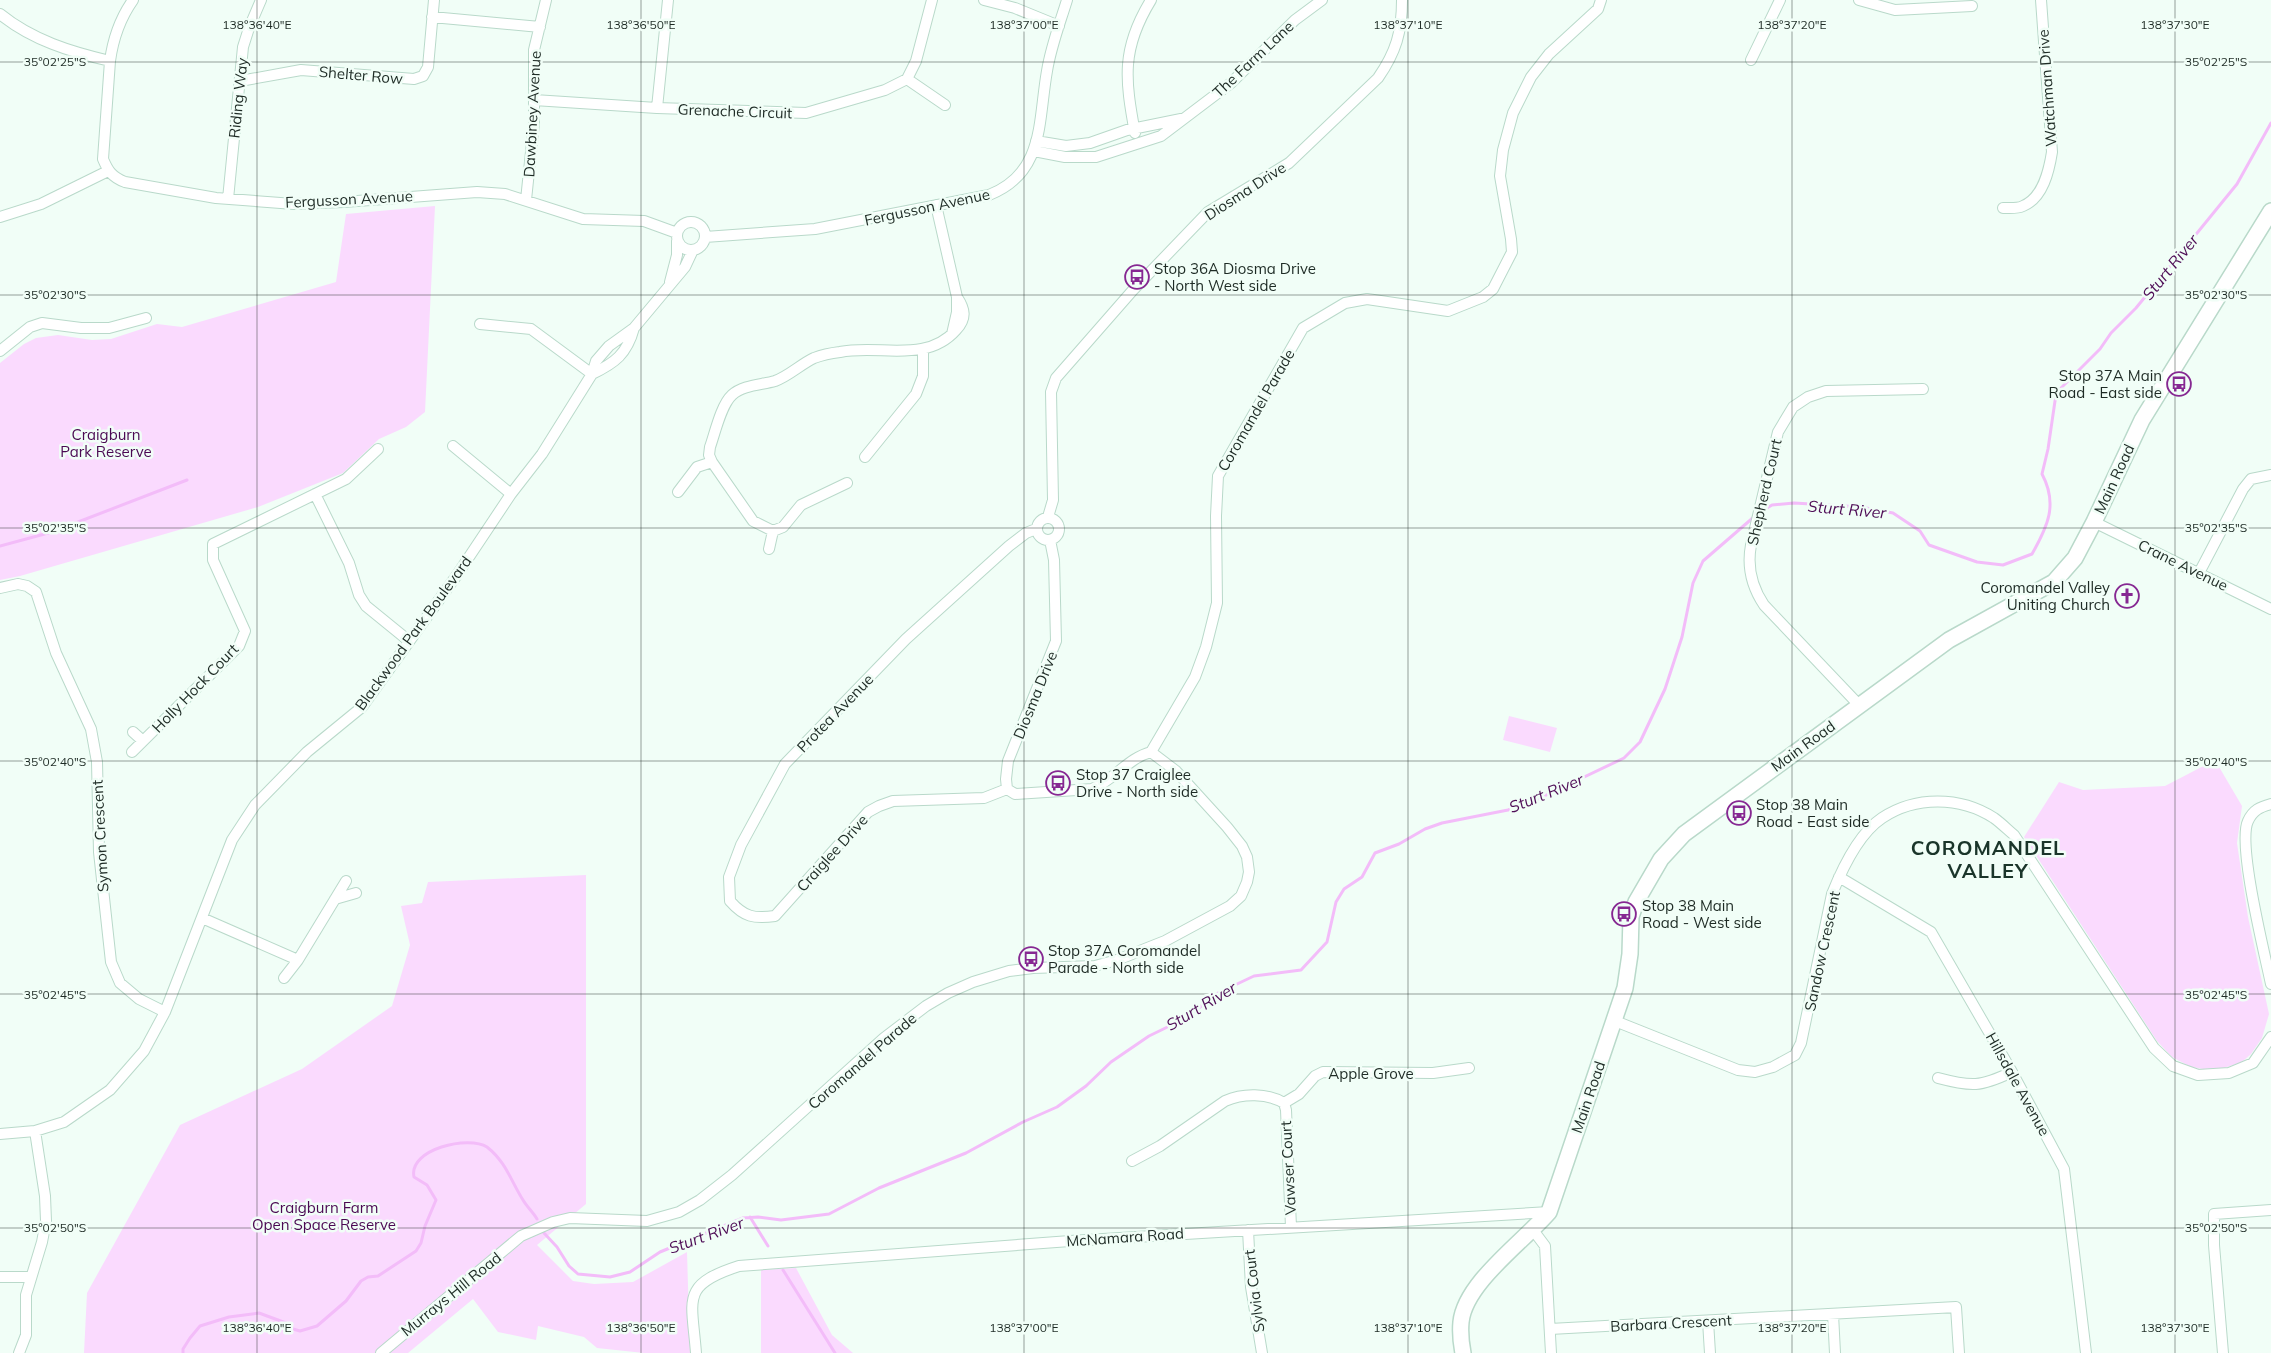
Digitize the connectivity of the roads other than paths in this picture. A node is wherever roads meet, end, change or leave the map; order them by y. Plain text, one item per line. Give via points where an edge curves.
1 (134, 0) edge
2 (261, 0) edge
3 (434, 0) edge
4 (546, 0) edge
5 (668, 0) edge
6 (932, 0) edge
7 (984, 0) edge
8 (1067, 0) edge
9 (1151, 0) edge
10 (1322, 0) edge
11 (1402, 0) edge
12 (1601, 0) edge
13 (1780, 0) edge
14 (1859, 0) edge
15 (2041, 0) edge
16 (1972, 6) dead end
17 (0, 14) edge
18 (432, 17) junction
19 (1059, 26) junction
20 (540, 27) junction
21 (110, 60) junction
22 (1751, 60) dead end
23 (907, 79) junction
24 (240, 81) junction
25 (534, 100) junction
26 (945, 105) dead end
27 (657, 108) junction
28 (1183, 119) junction
29 (1134, 128) junction
30 (1137, 143) junction
31 (1035, 146) junction
32 (108, 171) junction
33 (228, 199) junction
34 (526, 200) junction
35 (936, 205) junction
36 (2003, 208) dead end
37 (2271, 211) edge
38 (0, 217) edge
39 (677, 237) junction
40 (705, 237) junction
41 (693, 250) junction
42 (670, 283) junction
43 (146, 318) dead end
44 (480, 324) dead end
45 (634, 328) junction
46 (922, 350) junction
47 (0, 351) edge
48 (592, 374) junction
49 (1923, 389) dead end
50 (453, 446) dead end
51 (378, 449) dead end
52 (865, 457) dead end
53 (712, 462) junction
54 (2271, 475) edge
55 (847, 484) dead end
56 (678, 492) dead end
57 (315, 494) junction
58 (511, 494) junction
59 (1048, 517) junction
60 (2094, 522) junction
61 (1036, 530) junction
62 (773, 531) junction
63 (1050, 540) junction
64 (769, 549) dead end
65 (2199, 573) junction
66 (0, 588) edge
67 (2271, 608) edge
68 (409, 641) junction
69 (1859, 705) junction
70 (133, 732) dead end
71 (143, 741) junction
72 (132, 752) dead end
73 (1151, 752) junction
74 (1007, 789) junction
75 (2271, 804) edge
76 (1839, 877) junction
77 (346, 881) dead end
78 (356, 892) dead end
79 (335, 899) junction
80 (775, 916) joint
81 (202, 918) junction
82 (298, 960) junction
83 (284, 978) dead end
84 (2271, 984) edge
85 (165, 1012) junction
86 (1615, 1021) junction
87 (2271, 1037) edge
88 (1469, 1068) dead end
89 (2012, 1072) junction
90 (1938, 1078) dead end
91 (1284, 1103) junction
92 (35, 1131) junction
93 (0, 1134) edge
94 (1132, 1161) dead end
95 (2271, 1210) edge
96 (1548, 1212) junction
97 (548, 1224) joint
98 (1291, 1227) junction
99 (1248, 1230) junction
100 (1533, 1230) junction
101 (0, 1277) edge
102 (31, 1277) junction
103 (1833, 1314) junction
104 (1708, 1321) junction
105 (1550, 1329) junction
106 (19, 1353) edge
107 (381, 1353) edge
108 (696, 1353) edge
109 (1262, 1353) edge
110 (1464, 1353) edge
111 (1551, 1353) edge
112 (1710, 1353) edge
113 (1834, 1353) edge
114 (1959, 1353) edge
115 (2086, 1353) edge
116 (2222, 1353) edge

1 - 21 street via 122,18
2 - 24 street, Riding Way via 243,47
3 - 18 street, Shelter Row
4 - 20 street, Dawbiney Avenue
5 - 27 street
6 - 23 street via 916,61
7 - 19 street via 1015,8
8 - 19 street, Fergusson Avenue
9 - 29 street via 1138,21 1127,64 1127,88
10 - 28 street, The Farm Lane via 1295,20 1232,83
11 - 59 street, Diosma Drive via 1400,37 1378,78 1289,163 1208,212 1133,290 1056,378 1051,392 1053,500
12 - 73 street, Coromandel Parade via 1598,9 1549,54 1514,113 1503,150 1500,176 1512,252 1493,288 1483,297 1448,311 1367,299 1345,303 1303,328 1218,476 1217,603 1195,677
13 - 22 street
14 - 16 street via 1895,10
15 - 36 street, Watchman Drive via 2052,152 2049,169 2044,185 2031,202 2021,207
17 - 21 street via 26,32 56,46
18 - 20 street
18 - 24 street, Shelter Row via 428,67 423,76 414,80 301,70
19 - 31 street, Fergusson Avenue via 1047,70
20 - 25 street, Dawbiney Avenue via 534,50
21 - 32 street via 103,159
23 - 26 street
23 - 27 street, Grenache Circuit via 885,90 806,113
24 - 33 street, Riding Way
25 - 27 street, Grenache Circuit
25 - 34 street, Dawbiney Avenue
28 - 29 street, The Farm Lane
28 - 30 street, The Farm Lane via 1161,136
29 - 30 street
29 - 31 street, The Farm Lane via 1090,143
30 - 31 street, The Farm Lane via 1081,158
31 - 35 street, Fergusson Avenue via 1026,167 1003,189 989,195
32 - 33 street, Fergusson Avenue via 124,182
32 - 38 street via 41,204
33 - 34 street, Fergusson Avenue via 294,204 476,192 505,194
34 - 39 street, Fergusson Avenue via 583,218 644,221
35 - 40 street, Fergusson Avenue via 801,231
35 - 46 street via 957,297 964,308 964,319 940,344
37 - 60 main road, Main Road via 2142,420
39 - 40 street via 685,222 695,222 703,227
39 - 41 street via 684,248
39 - 42 street, Blackwood Park Boulevard via 677,256
40 - 41 street via 700,247
41 - 42 street, Blackwood Park Boulevard via 685,267
42 - 45 street, Blackwood Park Boulevard
43 - 47 street via 109,328 42,323 30,327
44 - 48 street via 531,329
45 - 48 street, Blackwood Park Boulevard via 602,354
45 - 48 street, Blackwood Park Boulevard via 622,355
46 - 52 street via 922,376 916,394
46 - 53 street via 842,351 814,358 777,380 732,394 710,447
48 - 58 street, Blackwood Park Boulevard via 542,454
49 - 69 street, Shepherd Court via 1826,391 1808,397 1794,407 1778,432 1757,518 1749,560 1757,594
50 - 58 street
51 - 57 street, Holly Hock Court via 346,479
53 - 56 street via 697,467
53 - 62 street via 753,521
54 - 65 street via 2251,479 2243,488
55 - 62 street via 801,505 782,527
57 - 68 street via 349,563 359,596 366,606
57 - 71 street, Holly Hock Court via 213,544 214,560 246,631 239,646
58 - 68 street, Blackwood Park Boulevard
59 - 61 street via 1038,522
59 - 63 street via 1055,519 1059,529
60 - 65 street, Crane Avenue
60 - 69 main road, Main Road via 2075,558 2054,582 1949,640
61 - 63 street via 1042,539
61 - 80 street, Protea Avenue via 1026,533 1009,546 906,639 785,764 741,845 729,877 730,901 738,911 747,917
62 - 64 street
63 - 74 street, Diosma Drive via 1054,560 1056,641 1008,761
65 - 67 street, Crane Avenue
66 - 85 street, Symon Crescent via 18,584 36,592 56,653 91,729 97,762 98,852 111,962 120,982 139,999
68 - 81 street, Blackwood Park Boulevard via 362,707 307,752 255,805 232,840
69 - 86 main road, Main Road via 1671,846 1633,910 1628,971
70 - 71 street, Holly Hock Court
71 - 72 street, Holly Hock Court
73 - 74 street via 1139,755 1103,785 1092,789 1014,794
73 - 97 street, Coromandel Parade via 1176,771 1242,846 1247,857 1248,882 1241,896 1230,906 1165,940 1117,960 1096,966 1009,971 948,993 884,1038 732,1175 679,1212 647,1222 570,1218
74 - 80 street, Craiglee Drive via 984,798 893,801 868,812
75 - 84 street via 2257,808 2247,822 2245,844
76 - 86 street, Sandow Crescent via 1832,894 1804,1032 1795,1055 1755,1072 1738,1070
76 - 87 street, Sandow Crescent via 1864,836 1881,818 1912,804 1944,801 1970,807 1994,818 2014,835 2154,1048 2173,1066 2198,1075 2229,1073 2253,1063
76 - 89 street, Hillsdale Avenue via 1931,932
77 - 79 street
78 - 79 street
79 - 82 street
81 - 82 street
81 - 85 street, Blackwood Park Boulevard
82 - 83 street
85 - 92 street, Blackwood Park Boulevard via 144,1051 110,1090 64,1122
86 - 96 main road, Main Road
88 - 91 street, Apple Grove via 1433,1073 1323,1072
89 - 90 street via 1993,1081 1968,1086
89 - 115 street, Hillsdale Avenue via 2064,1169
91 - 94 street, Vawser Court via 1273,1096 1236,1096
91 - 98 street, Vawser Court
92 - 93 street, Blackwood Park Boulevard
92 - 102 street via 47,1208 42,1242
95 - 116 street via 2214,1214
96 - 98 street, McNamara Road
96 - 100 main road, Main Road
97 - 107 street, Murrays Hill Road via 524,1235
98 - 99 street, McNamara Road
99 - 108 street, McNamara Road via 739,1266 705,1280 697,1288 692,1299
99 - 109 street, Sylvia Court via 1251,1288
100 - 105 street via 1544,1246
100 - 110 main road, Main Road via 1473,1291 1461,1321
101 - 102 street
102 - 106 street via 26,1295 26,1335
103 - 104 street, Barbara Crescent
103 - 113 street
103 - 114 street, Barbara Crescent via 1956,1307
104 - 105 street, Barbara Crescent
104 - 112 street
105 - 111 street

